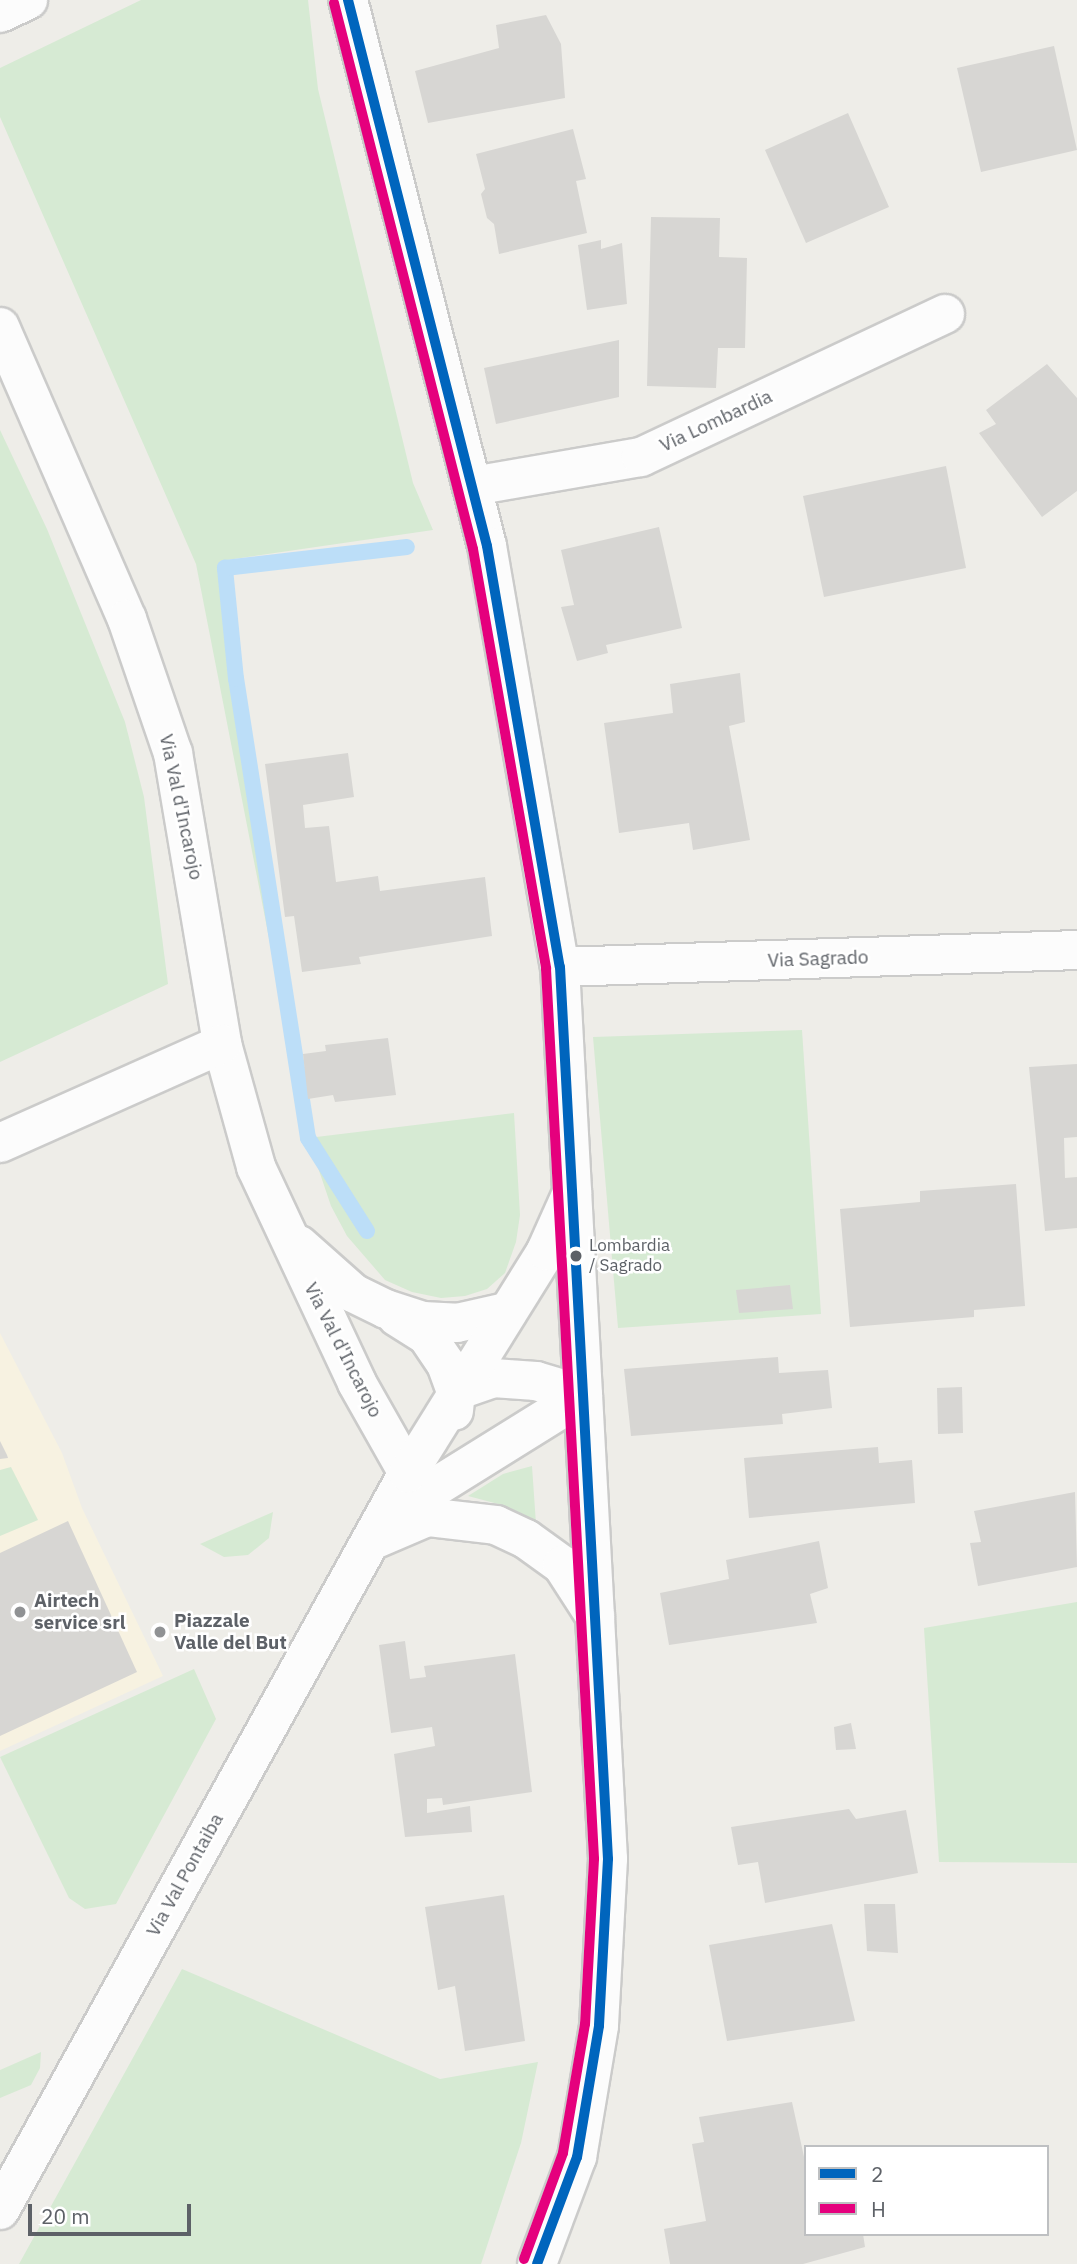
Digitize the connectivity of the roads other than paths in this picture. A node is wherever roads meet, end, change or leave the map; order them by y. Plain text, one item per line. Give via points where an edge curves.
1 (27, 0) edge
2 (348, 0) edge
3 (0, 13) edge
4 (945, 314) dead end
5 (0, 327) edge
6 (473, 486) junction
7 (1077, 950) edge
8 (560, 967) junction
9 (222, 1044) junction
10 (0, 1143) edge
11 (572, 1193) junction
12 (281, 1226) junction
13 (386, 1310) junction
14 (506, 1312) junction
15 (456, 1391) junction
16 (583, 1395) junction
17 (414, 1485) junction
18 (371, 1541) junction
19 (595, 1616) junction
20 (0, 2210) edge
21 (537, 2264) edge

1 - 3 street
2 - 6 street
4 - 6 street, Via Lombardia via 641,457
5 - 9 street, Via Val d'Incarojo via 127,619 173,753
6 - 8 street
7 - 8 street, Via Sagrado
8 - 11 street
9 - 10 street
9 - 12 street, Via Val d'Incarojo via 252,1155
11 - 14 street, Via Val Pontaiba via 545,1251
11 - 16 street
12 - 13 street, Via Val d'Incarojo via 325,1271
12 - 17 street, Via Val d'Incarojo via 357,1383
13 - 14 street, Via Val d'Incarojo via 423,1321 457,1323
13 - 15 street, Via Val d'Incarojo via 427,1336 446,1364
14 - 15 street, Via Val Pontaiba
15 - 16 street via 493,1378 536,1381
15 - 17 street, Via Val Pontaiba
16 - 17 street, Via Val Pontaiba
16 - 19 street
17 - 18 street, Via Val Pontaiba
18 - 19 street via 427,1517 496,1525 526,1539 562,1565
18 - 20 street, Via Val Pontaiba
19 - 21 street via 608,1859 599,2026 577,2157

